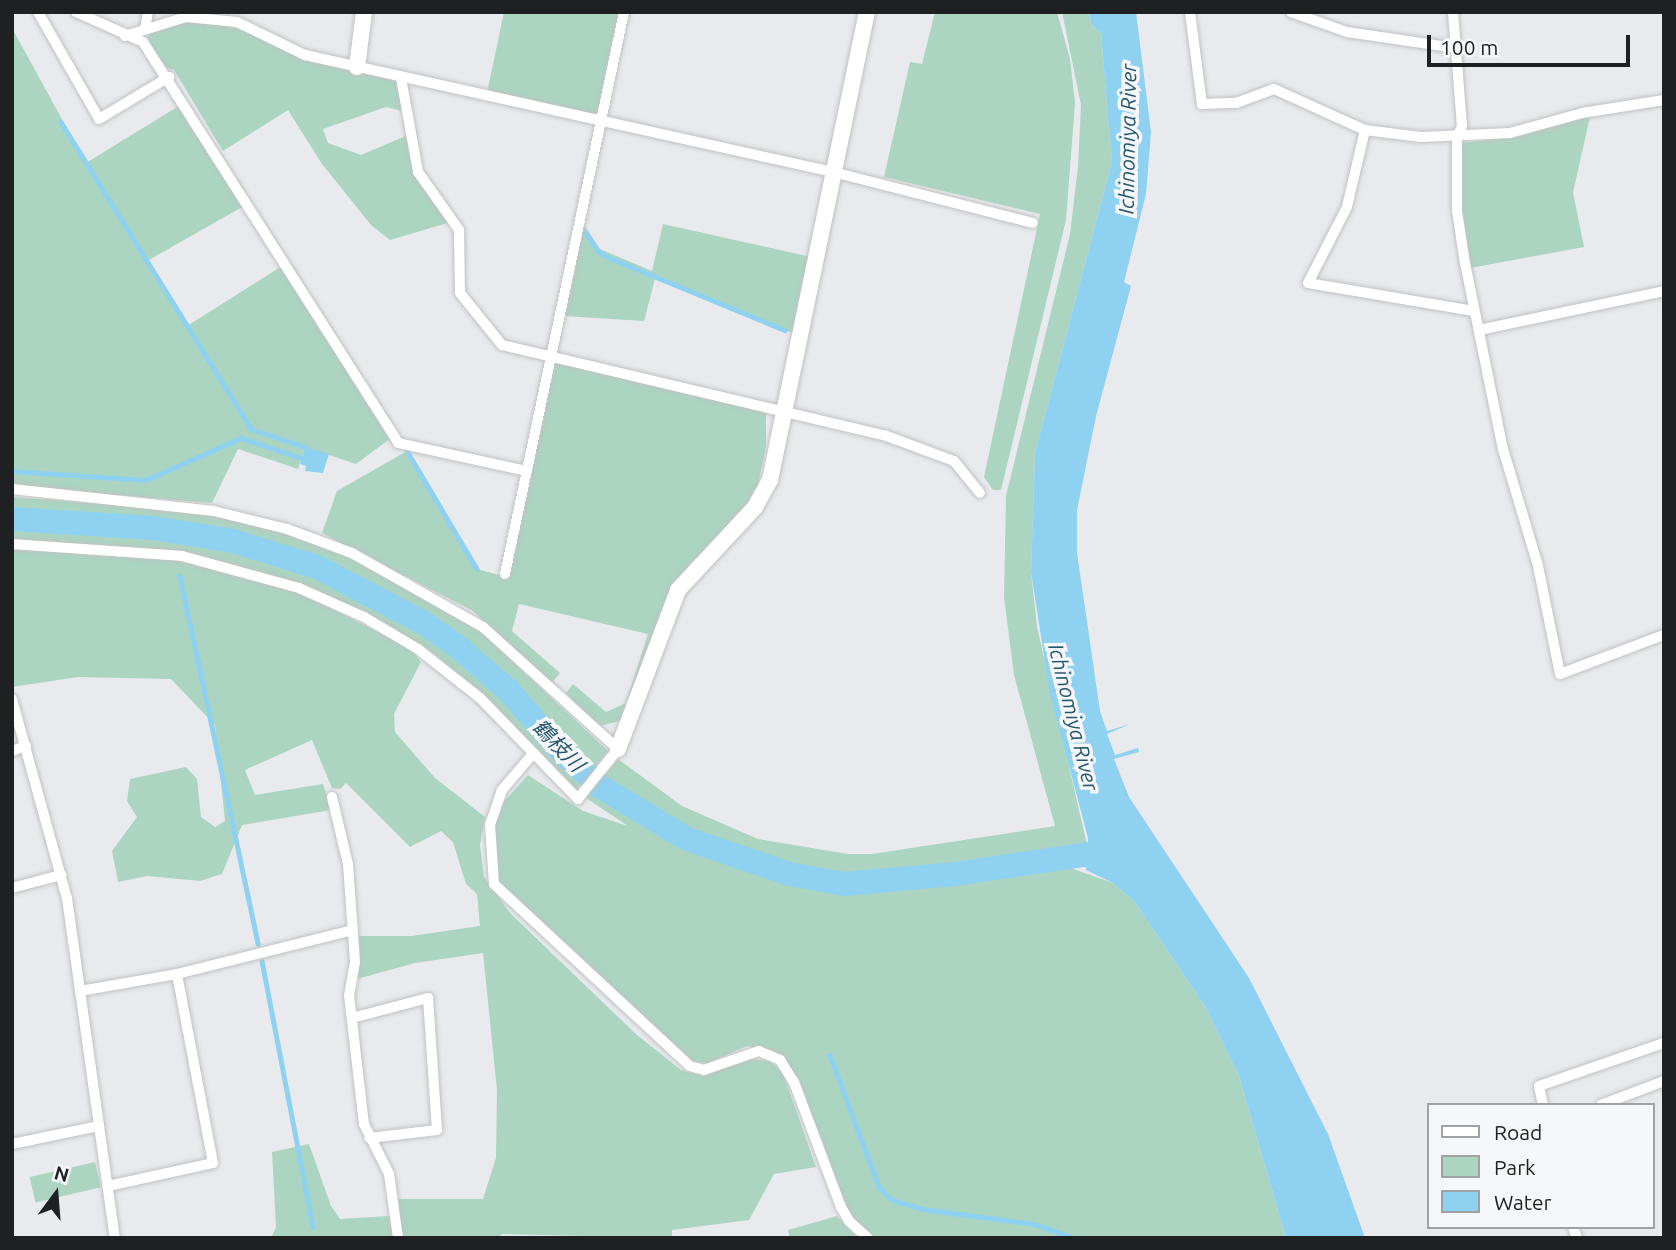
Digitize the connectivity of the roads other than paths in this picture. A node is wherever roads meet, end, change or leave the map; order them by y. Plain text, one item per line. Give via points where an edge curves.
1 (38, 12) edge
2 (76, 12) edge
3 (148, 12) edge
4 (364, 12) edge
5 (624, 12) edge
6 (867, 12) edge
7 (1190, 12) edge
8 (1291, 12) edge
9 (1453, 12) edge
10 (238, 17) edge
11 (145, 30) junction
12 (125, 36) junction
13 (1455, 47) junction
14 (356, 67) junction
15 (169, 77) junction
16 (401, 78) junction
17 (1664, 100) edge
18 (600, 123) junction
19 (1365, 130) junction
20 (1457, 137) junction
21 (834, 172) junction
22 (1033, 223) dead end
23 (1664, 291) edge
24 (1474, 312) junction
25 (1479, 330) junction
26 (550, 357) junction
27 (786, 408) junction
28 (526, 471) junction
29 (12, 489) edge
30 (980, 493) dead end
31 (12, 544) edge
32 (505, 574) dead end
33 (1664, 635) edge
34 (12, 699) edge
35 (26, 746) junction
36 (12, 751) edge
37 (616, 752) junction
38 (531, 755) junction
39 (332, 797) dead end
40 (61, 875) junction
41 (12, 888) edge
42 (353, 930) junction
43 (177, 974) junction
44 (80, 991) junction
45 (352, 1018) junction
46 (1664, 1043) edge
47 (1664, 1081) edge
48 (1543, 1103) edge
49 (1606, 1103) edge
50 (99, 1126) junction
51 (369, 1138) junction
52 (12, 1144) edge
53 (108, 1185) junction
54 (115, 1238) edge
55 (398, 1238) edge
56 (868, 1238) edge

1 - 15 street via 99,119
2 - 12 street
3 - 11 street
4 - 14 street
5 - 18 street
6 - 21 street
7 - 19 street via 1202,104 1236,103 1274,89
8 - 13 street via 1346,33
9 - 13 street
10 - 11 street via 186,17
10 - 14 street via 304,55
11 - 12 street
12 - 15 street via 143,42
13 - 20 street via 1462,126
14 - 16 street
15 - 28 street via 398,443
16 - 18 street
16 - 26 street via 418,172 459,230 460,293 502,345
17 - 20 street via 1582,113 1510,133
18 - 21 street
18 - 26 street
19 - 20 street
19 - 24 street via 1347,207 1308,283
20 - 24 street via 1457,211
21 - 22 street
21 - 27 street
23 - 25 street
24 - 25 street
25 - 33 street via 1560,674
26 - 27 street
26 - 28 street
27 - 30 street via 884,435 954,461
27 - 37 street via 770,480 755,507 678,590
28 - 32 street
29 - 37 street via 214,511 287,529 352,553 483,627
31 - 38 street via 182,556 299,589 364,617 418,649 480,698
34 - 35 street
35 - 36 street
35 - 40 street
37 - 38 street via 578,799
38 - 56 street via 502,790 490,824 489,862 498,890 690,1066 704,1070 759,1051 780,1060 794,1082 841,1207
39 - 42 street via 348,864
40 - 41 street
40 - 44 street
42 - 43 street
42 - 45 street
43 - 44 street
43 - 53 street via 214,1163
44 - 50 street
45 - 51 street
45 - 51 street via 428,998 437,1130
46 - 48 street via 1539,1086
47 - 49 street
50 - 52 street
50 - 53 street
51 - 55 street via 389,1174
53 - 54 street

